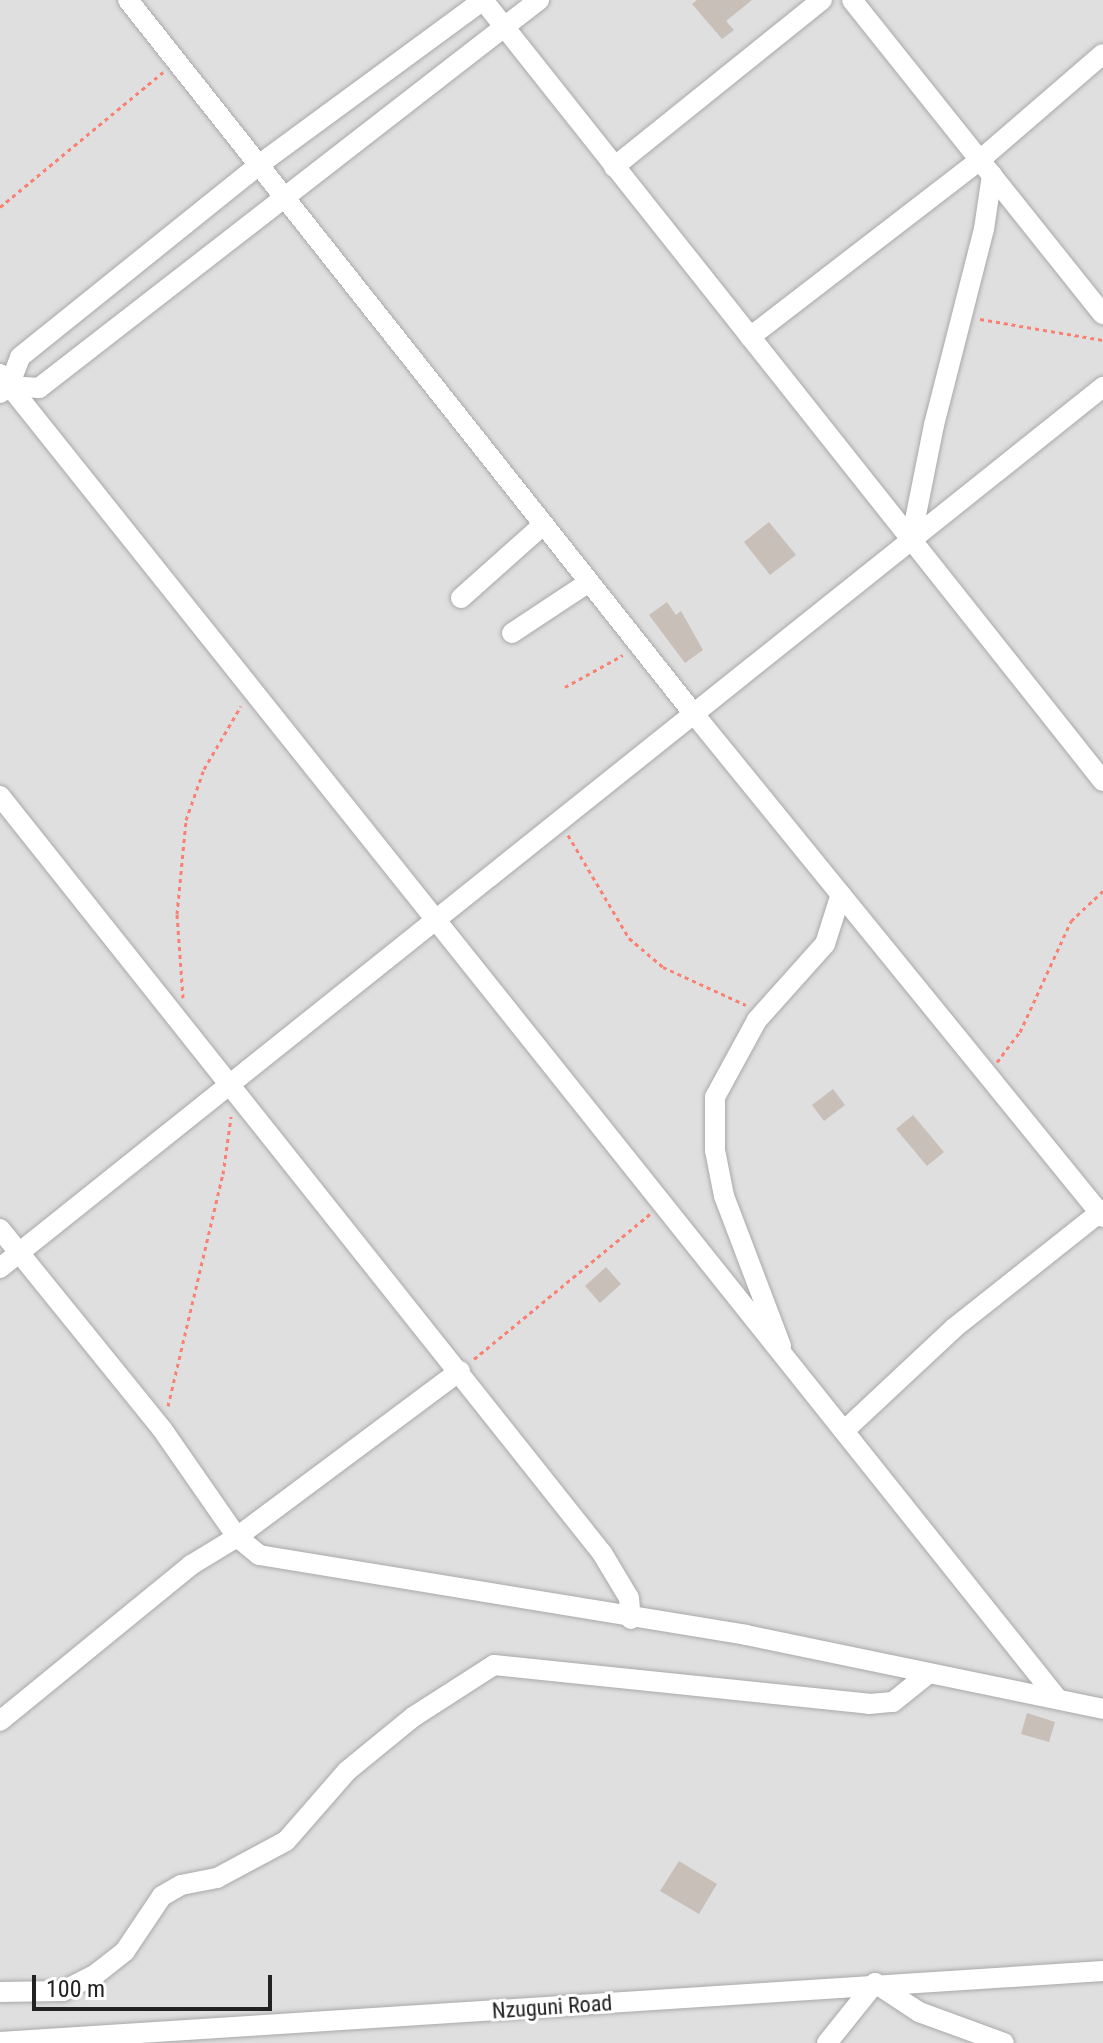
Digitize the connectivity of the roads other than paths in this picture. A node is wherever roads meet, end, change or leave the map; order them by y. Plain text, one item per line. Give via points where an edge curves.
1 (128, 0) edge
2 (483, 0) edge
3 (539, 0) edge
4 (822, 0) edge
5 (852, 0) edge
6 (504, 27) junction
7 (1103, 54) edge
8 (260, 164) junction
9 (614, 167) junction
10 (986, 167) junction
11 (283, 195) junction
12 (1103, 314) edge
13 (750, 337) junction
14 (3, 384) edge
15 (1103, 387) edge
16 (543, 525) junction
17 (911, 540) junction
18 (589, 582) junction
19 (461, 598) dead end
20 (512, 633) dead end
21 (694, 714) junction
22 (1103, 781) edge
23 (0, 796) edge
24 (841, 894) junction
25 (436, 920) junction
26 (233, 1087) junction
27 (1102, 1213) edge
28 (0, 1229) edge
29 (19, 1254) junction
30 (0, 1268) edge
31 (783, 1356) junction
32 (460, 1371) junction
33 (844, 1431) junction
34 (237, 1537) junction
35 (631, 1619) junction
36 (929, 1673) junction
37 (1057, 1698) junction
38 (1103, 1709) edge
39 (0, 1721) edge
40 (1103, 1971) edge
41 (875, 1983) junction
42 (0, 1992) edge
43 (262, 2024) junction
44 (0, 2042) edge
45 (826, 2042) edge
46 (249, 2043) edge
47 (1004, 2043) edge

1 - 8 street
2 - 6 street
2 - 8 street
3 - 6 street
4 - 9 street
5 - 10 street
6 - 9 street
6 - 11 street
7 - 10 street
8 - 11 street
8 - 14 street via 20,357
9 - 13 street
10 - 12 street
10 - 13 street
10 - 17 street via 965,315 934,425
11 - 14 street via 39,388
11 - 16 street
13 - 17 street
14 - 25 street
15 - 17 street
16 - 18 street
16 - 19 street
17 - 21 street
17 - 22 street
18 - 20 street
18 - 21 street
21 - 24 street
21 - 25 street
23 - 26 street
24 - 27 street
24 - 31 street via 825,944 765,1011 722,1078 713,1123 724,1196
25 - 26 street
25 - 31 street
26 - 29 street
26 - 32 street
27 - 33 street via 954,1328
28 - 29 street
29 - 30 street
29 - 34 street via 162,1429
31 - 33 street
32 - 34 street
32 - 35 street via 602,1553 629,1598
33 - 37 street
34 - 35 street via 248,1550 270,1559
34 - 39 street via 191,1565
35 - 36 street via 746,1635
36 - 37 street
36 - 42 street via 893,1702 869,1704 494,1665 413,1717 347,1771 286,1841 217,1878 181,1885 162,1896 125,1951 96,1974 63,1991
37 - 38 street
40 - 41 street, Nzuguni Road
41 - 43 street, Nzuguni Road
41 - 45 street
41 - 47 street via 919,2012
43 - 44 street, Nzuguni Road
43 - 46 street

